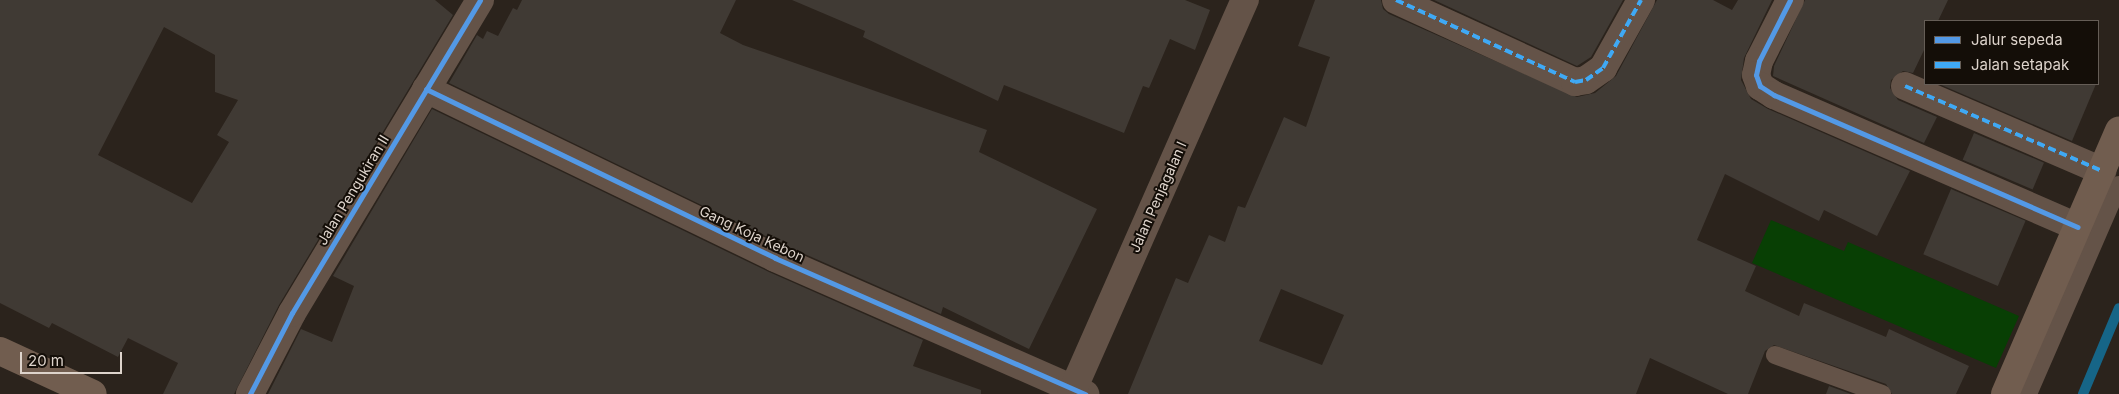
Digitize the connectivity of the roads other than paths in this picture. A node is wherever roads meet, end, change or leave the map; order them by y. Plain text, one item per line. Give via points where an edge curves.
1 (480, 0) edge
2 (1246, 0) edge
3 (1396, 0) edge
4 (1641, 0) edge
5 (1790, 0) edge
6 (1905, 86) dead end
7 (426, 89) junction
8 (2119, 131) edge
9 (2110, 178) edge
10 (2078, 227) junction
11 (0, 351) edge
12 (1775, 355) dead end
13 (1076, 392) edge
14 (94, 394) edge
15 (250, 394) edge
16 (1882, 394) edge
17 (2005, 394) edge
18 (2028, 394) edge

1 - 7 street, Jalan Pengukiran II
2 - 13 street, Jalan Penjagalan I
3 - 4 street via 1575,82 1586,80 1603,68
5 - 10 street via 1759,61 1756,75 1760,86 1774,95
6 - 9 street
7 - 13 street, Gang Koja Kebon via 775,258
7 - 15 street, Jalan Pengukiran II via 292,312
8 - 9 main road
9 - 10 main road
9 - 18 lane
10 - 17 main road
11 - 14 main road
12 - 16 lane

